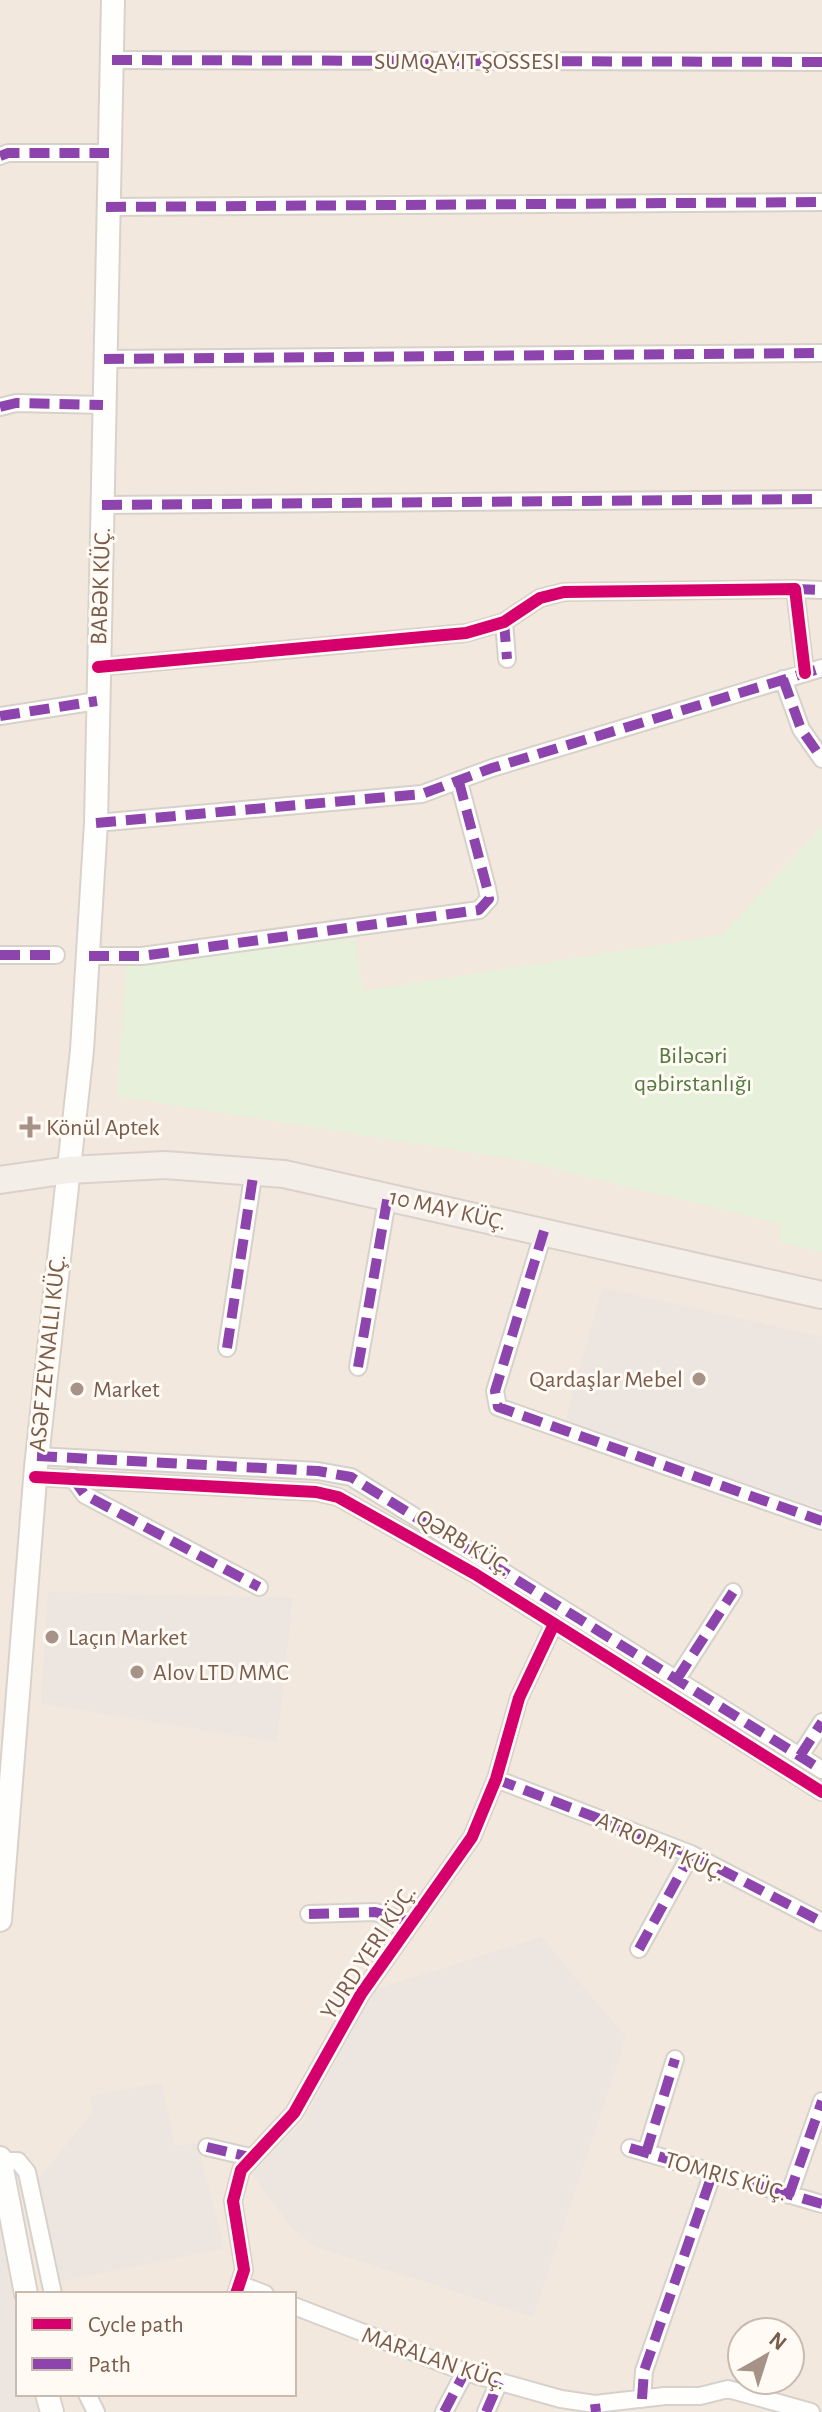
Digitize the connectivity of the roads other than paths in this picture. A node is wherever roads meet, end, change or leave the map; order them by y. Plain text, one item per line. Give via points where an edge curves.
1 (113, 0) edge
2 (112, 60) junction
3 (822, 62) edge
4 (109, 153) junction
5 (0, 156) edge
6 (822, 202) edge
7 (106, 207) junction
8 (822, 353) edge
9 (104, 359) junction
10 (103, 405) junction
11 (0, 407) edge
12 (822, 499) edge
13 (102, 505) junction
14 (795, 589) junction
15 (822, 590) edge
16 (504, 622) junction
17 (507, 659) dead end
18 (98, 667) junction
19 (822, 668) edge
20 (805, 673) junction
21 (783, 679) junction
22 (97, 701) junction
23 (0, 716) edge
24 (822, 759) edge
25 (459, 782) junction
26 (96, 823) junction
27 (0, 955) edge
28 (56, 955) dead end
29 (89, 956) junction
30 (69, 1170) junction
31 (254, 1170) junction
32 (0, 1180) edge
33 (388, 1195) junction
34 (544, 1231) junction
35 (822, 1295) edge
36 (227, 1348) dead end
37 (358, 1367) dead end
38 (36, 1466) junction
39 (72, 1477) junction
40 (822, 1521) edge
41 (259, 1587) dead end
42 (733, 1592) dead end
43 (554, 1624) junction
44 (677, 1679) junction
45 (822, 1722) edge
46 (800, 1756) junction
47 (822, 1770) edge
48 (496, 1779) junction
49 (822, 1792) edge
50 (691, 1854) junction
51 (309, 1914) dead end
52 (0, 1920) edge
53 (411, 1922) junction
54 (822, 1922) edge
55 (639, 1949) dead end
56 (675, 2059) dead end
57 (822, 2101) edge
58 (207, 2147) dead end
59 (630, 2148) dead end
60 (646, 2153) junction
61 (250, 2157) junction
62 (0, 2160) edge
63 (713, 2172) junction
64 (789, 2195) junction
65 (822, 2204) edge
66 (239, 2289) edge
67 (26, 2292) edge
68 (58, 2292) edge
69 (296, 2307) edge
70 (465, 2372) junction
71 (499, 2382) junction
72 (642, 2399) junction
73 (595, 2408) edge
74 (444, 2412) edge
75 (486, 2412) edge
76 (811, 2412) edge

1 - 2 main road, BABƏK KÜÇ.
2 - 3 street
2 - 4 main road, BABƏK KÜÇ.
4 - 5 street
4 - 7 main road, BABƏK KÜÇ.
6 - 7 street
7 - 9 main road, BABƏK KÜÇ.
8 - 9 street
9 - 10 main road, BABƏK KÜÇ.
10 - 11 street
10 - 13 main road, BABƏK KÜÇ.
12 - 13 street
13 - 18 main road, BABƏK KÜÇ.
14 - 15 street
14 - 16 street via 564,592 540,598
14 - 20 street
16 - 17 street
16 - 18 street via 466,633
18 - 22 main road, BABƏK KÜÇ.
19 - 20 street
20 - 21 street
21 - 24 street via 801,729
21 - 25 street
22 - 23 street
22 - 26 main road, BABƏK KÜÇ.
25 - 26 street via 422,794
25 - 29 street via 489,899 479,910 142,956
26 - 29 main road, BABƏK KÜÇ.
27 - 28 street
29 - 30 main road, BABƏK KÜÇ.
30 - 31 main road, 10 MAY KÜÇ. via 165,1165
30 - 32 main road, 10 MAY KÜÇ.
30 - 38 main road, BABƏK KÜÇ.
31 - 33 main road, 10 MAY KÜÇ.
31 - 36 street
33 - 34 main road, 10 MAY KÜÇ.
33 - 37 street
34 - 35 main road, 10 MAY KÜÇ.
34 - 40 street via 495,1391 498,1407
38 - 39 street, QƏRB KÜÇ.
38 - 44 street, QƏRB KÜÇ. via 318,1471 351,1477
38 - 52 main road, BABƏK KÜÇ.
39 - 41 street via 85,1495
39 - 43 street, QƏRB KÜÇ. via 338,1497 411,1535
42 - 44 street
43 - 48 street, YURD YERI KÜÇ. via 519,1698
43 - 49 street, QƏRB KÜÇ.
44 - 46 street, QƏRB KÜÇ.
45 - 46 street
46 - 47 street, QƏRB KÜÇ.
48 - 50 street, ATROPAT KÜÇ.
48 - 53 street, YURD YERI KÜÇ. via 472,1837
50 - 54 street, ATROPAT KÜÇ.
50 - 55 street
51 - 53 street via 375,1912
53 - 61 street, YURD YERI KÜÇ. via 361,1994 294,2113
56 - 60 street
57 - 64 street
58 - 61 street
59 - 60 street, TOMRIS KÜÇ.
60 - 63 street, TOMRIS KÜÇ.
61 - 66 street, YURD YERI KÜÇ. via 233,2201 243,2258
62 - 67 main road
62 - 68 street via 18,2161 27,2172
63 - 64 street, TOMRIS KÜÇ.
63 - 72 street via 644,2371
64 - 65 street, TOMRIS KÜÇ.
69 - 70 street, MARALAN KÜÇ.
70 - 71 street, MARALAN KÜÇ.
70 - 74 street
71 - 73 street, MARALAN KÜÇ.
71 - 75 street
72 - 73 street, MARALAN KÜÇ.
72 - 76 street, MARALAN KÜÇ. via 728,2389

